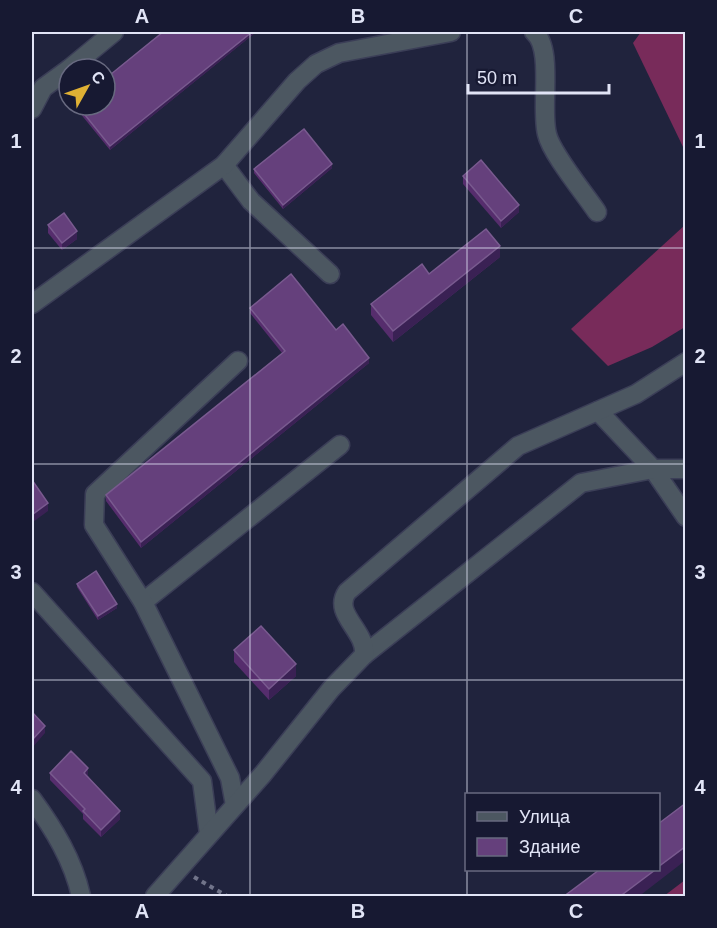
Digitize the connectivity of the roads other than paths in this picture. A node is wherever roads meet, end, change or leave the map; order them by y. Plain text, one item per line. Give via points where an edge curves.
1 (114, 32) edge
2 (451, 32) edge
3 (534, 32) edge
4 (84, 57) edge
5 (57, 78) edge
6 (32, 109) edge
7 (224, 165) junction
8 (597, 212) dead end
9 (330, 274) dead end
10 (32, 303) edge
11 (238, 361) dead end
12 (686, 362) edge
13 (598, 411) junction
14 (340, 445) dead end
15 (686, 469) edge
16 (653, 470) junction
17 (686, 517) edge
18 (32, 592) edge
19 (142, 602) junction
20 (364, 655) junction
21 (32, 799) edge
22 (235, 805) junction
23 (209, 834) junction
24 (81, 897) edge
25 (155, 897) edge

1 - 4 street
2 - 7 street via 339,53 316,64
3 - 8 street via 540,37 545,57 543,113 547,137
5 - 6 street via 43,88
7 - 9 street via 251,201
7 - 10 street
11 - 19 street via 95,494 94,525
12 - 13 street via 636,394
13 - 16 street
13 - 20 street via 518,446 346,592 342,608 363,640
14 - 19 street
15 - 16 street
16 - 17 street
16 - 20 street via 581,483
18 - 23 street via 202,781
19 - 22 street via 230,778
20 - 22 street
21 - 24 street via 75,871
22 - 23 street
23 - 25 street

